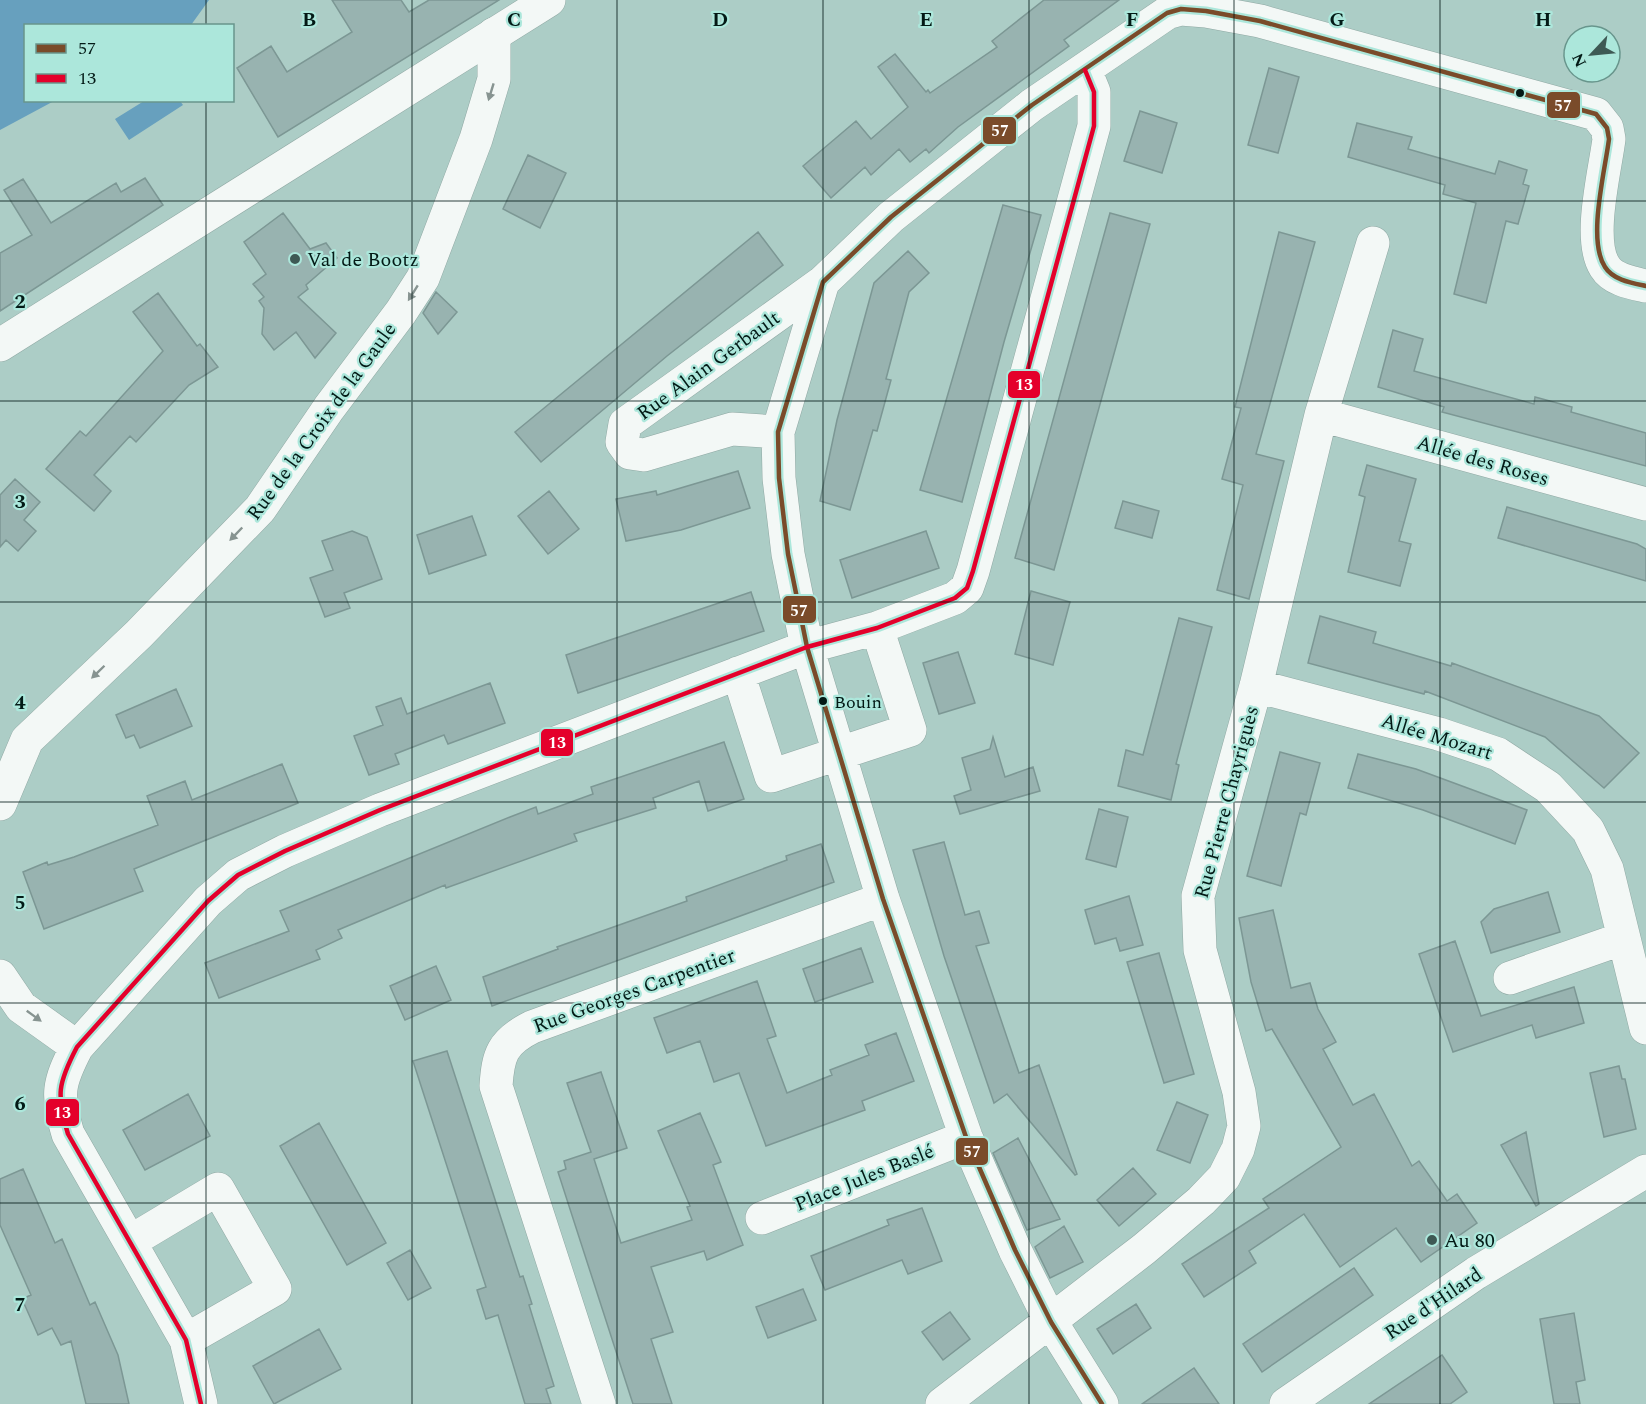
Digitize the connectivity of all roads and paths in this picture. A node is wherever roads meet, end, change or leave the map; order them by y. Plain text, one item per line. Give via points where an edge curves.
1 (549, 0) edge
2 (1263, 11) edge
3 (494, 34) junction
4 (1085, 70) junction
5 (1373, 243) dead end
6 (823, 282) junction
7 (1646, 286) edge
8 (0, 345) edge
9 (1321, 415) junction
10 (778, 432) junction
11 (1646, 504) edge
12 (877, 628) junction
13 (807, 647) junction
14 (738, 673) junction
15 (1256, 686) junction
16 (839, 754) junction
17 (0, 804) edge
18 (883, 899) junction
19 (1624, 938) junction
20 (0, 976) edge
21 (1510, 978) dead end
22 (1646, 1028) edge
23 (77, 1047) junction
24 (966, 1137) junction
25 (1646, 1171) edge
26 (762, 1218) dead end
27 (131, 1241) junction
28 (1051, 1322) junction
29 (186, 1341) junction
30 (201, 1404) edge
31 (599, 1404) edge
32 (942, 1404) edge
33 (1102, 1404) edge
34 (1286, 1404) edge

1 - 3 street
2 - 4 street, Rue Alain Gerbault via 1174,11
2 - 7 street, Rue Alain Gerbault via 1596,114 1607,128 1609,139 1597,250 1605,269 1623,280
3 - 8 street
3 -> 17 street, Rue de la Croix de la Gaule via 494,80 423,278 260,508 139,634 27,740
4 - 6 street, Rue Alain Gerbault via 1032,105 891,218
4 - 12 street via 1094,92 1094,126 973,572 967,588 955,598
5 - 9 street, Rue Pierre Chayriguès
6 - 10 street, Rue Alain Gerbault
6 - 10 street, Rue Alain Gerbault via 625,424 622,442 630,453 644,455 732,429
9 - 11 street, Allée des Roses
9 - 15 street, Rue Pierre Chayriguès
10 - 13 street, Rue Alain Gerbault via 778,478
12 - 13 street
12 - 16 street via 910,730
13 - 14 street
13 - 16 street, Rue Alain Gerbault
14 - 16 street via 771,776
14 - 23 street via 380,810 238,875 208,901
15 - 19 street, Allée Mozart via 1439,734 1498,754 1548,787 1588,830 1607,869
15 - 28 street, Rue Pierre Chayriguès via 1198,896 1200,950 1239,1092 1244,1126 1238,1149 1224,1177 1201,1201
16 - 18 street, Rue Alain Gerbault
18 - 24 street, Rue Alain Gerbault
18 - 31 street, Rue Georges Carpentier via 532,1027 513,1036 498,1058 496,1086
19 - 21 street
19 - 22 street, Allée Mozart
20 -> 23 street via 21,1007
23 - 27 street via 63,1074 59,1105 68,1134
24 - 26 street, Place Jules Baslé
24 - 28 street, Rue Alain Gerbault
25 - 34 street, Rue d'Hilard via 1476,1273
27 - 29 street
27 - 29 street via 218,1189 275,1289
28 - 32 street
28 - 33 street, Rue Alain Gerbault
29 - 30 street

